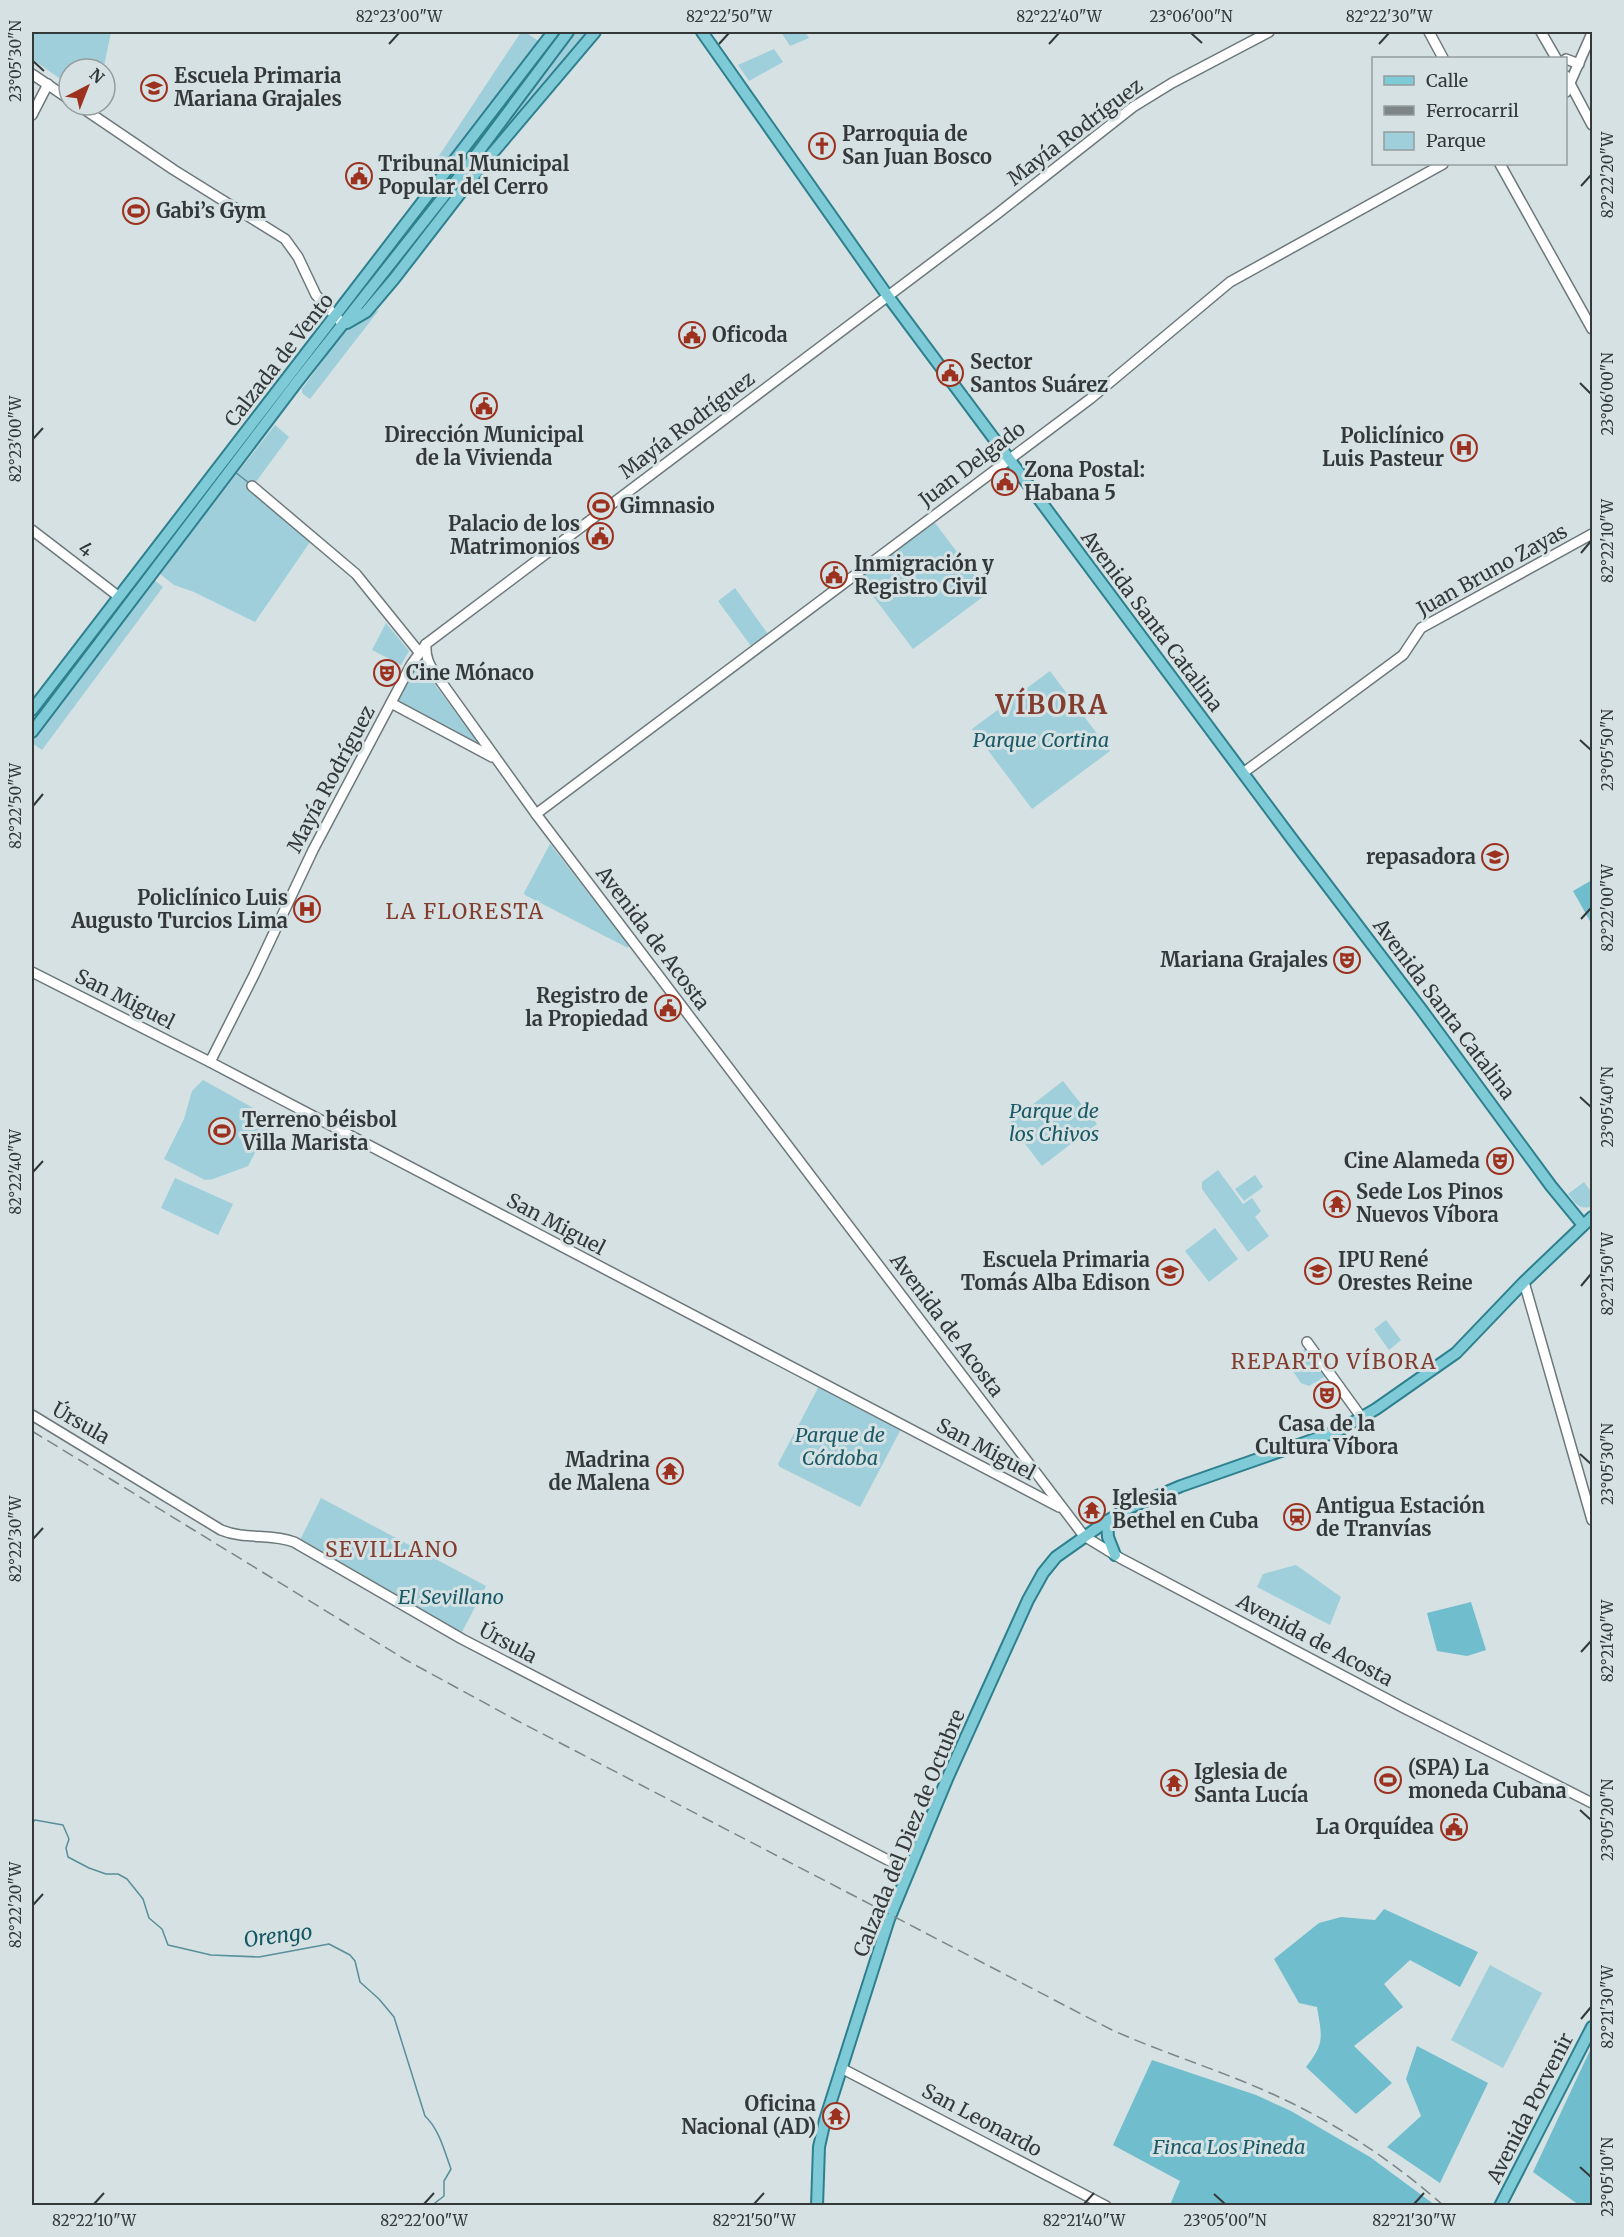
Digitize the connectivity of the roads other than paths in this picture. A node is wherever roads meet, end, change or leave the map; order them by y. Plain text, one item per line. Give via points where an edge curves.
1 (553, 32) edge
2 (568, 32) edge
3 (595, 32) edge
4 (702, 32) edge
5 (1269, 32) edge
6 (1429, 32) edge
7 (1541, 32) edge
8 (1593, 33) edge
9 (1442, 57) edge
10 (1555, 57) edge
11 (1567, 60) edge
12 (1579, 64) junction
13 (32, 74) edge
14 (48, 84) junction
15 (1568, 88) edge
16 (57, 90) edge
17 (529, 111) junction
18 (32, 115) edge
19 (96, 117) edge
20 (1593, 125) edge
21 (470, 163) junction
22 (1441, 165) edge
23 (1501, 165) edge
24 (436, 185) junction
25 (887, 295) junction
26 (339, 321) junction
27 (1593, 329) edge
28 (1008, 458) junction
29 (252, 486) dead end
30 (32, 530) edge
31 (1593, 534) edge
32 (118, 596) junction
33 (426, 644) junction
34 (419, 652) junction
35 (411, 665) junction
36 (437, 676) junction
37 (391, 703) junction
38 (32, 710) edge
39 (32, 732) edge
40 (496, 759) junction
41 (1243, 773) junction
42 (536, 814) junction
43 (32, 974) edge
44 (210, 1062) junction
45 (1567, 1206) junction
46 (1593, 1216) edge
47 (1588, 1225) edge
48 (1524, 1282) junction
49 (1307, 1341) dead end
50 (32, 1415) edge
51 (1362, 1418) junction
52 (1063, 1509) junction
53 (1593, 1520) edge
54 (1107, 1521) junction
55 (1084, 1536) junction
56 (1115, 1555) junction
57 (1593, 1803) edge
58 (909, 1871) junction
59 (1593, 2026) edge
60 (841, 2068) junction
61 (817, 2205) edge
62 (1106, 2205) edge
63 (1500, 2205) edge

1 - 24 main road, Calzada de Vento
2 - 21 main road, Calzada de Vento
3 - 17 main road, Calzada de Vento
4 - 25 main road, Avenida Santa Catalina
5 - 25 street, Mayía Rodríguez via 1133,107
6 - 9 street
7 - 10 street
8 - 12 street
11 - 12 street
12 - 15 street
13 - 14 street
14 - 16 street
14 - 18 street
15 - 20 street
17 - 21 main road
17 - 26 main road, Calzada de Vento via 366,312
19 - 26 street via 285,238 316,295
21 - 24 main road
21 - 26 main road, Calzada de Vento
22 - 28 street, Juan Delgado via 1230,282 1090,399
23 - 27 street
24 - 26 main road, Calzada de Vento
25 - 28 main road, Avenida Santa Catalina
25 - 33 street, Mayía Rodríguez
26 - 32 main road, Calzada de Vento
26 - 39 main road, Calzada de Vento
28 - 41 main road, Avenida Santa Catalina
28 - 42 street, Juan Delgado
29 - 34 street via 356,574
30 - 32 street, 4
31 - 41 street, Juan Bruno Zayas via 1421,628 1403,655
32 - 38 main road, Calzada de Vento
33 - 34 street, Mayía Rodríguez
33 - 36 street, Avenida de Acosta via 428,663
34 - 35 street, Mayía Rodríguez
35 - 36 street via 420,664
35 - 37 street, Mayía Rodríguez
36 - 40 street, Avenida de Acosta
37 - 40 street
37 - 44 street, Mayía Rodríguez via 313,850
40 - 42 street, Avenida de Acosta
41 - 45 main road, Avenida Santa Catalina
42 - 52 street, Avenida de Acosta
43 - 44 street, San Miguel
44 - 52 street, San Miguel
45 - 46 main road
45 - 47 main road, Avenida Santa Catalina
46 - 47 main road
47 - 48 main road
48 - 51 main road via 1456,1353
48 - 53 street
49 - 51 street
50 - 58 street, Úrsula via 221,1530 294,1542 462,1640
51 - 54 main road via 1338,1431 1170,1490
52 - 55 street, Avenida de Acosta
54 - 55 main road, Calzada del Diez de Octubre
54 - 56 main road
55 - 56 street, Avenida de Acosta
55 - 58 main road, Calzada del Diez de Octubre via 1056,1557 1032,1593
56 - 57 street, Avenida de Acosta
58 - 60 main road, Calzada del Diez de Octubre via 889,1919
59 - 63 main road, Avenida Porvenir
60 - 61 main road, Calzada del Diez de Octubre via 819,2147
60 - 62 street, San Leonardo

